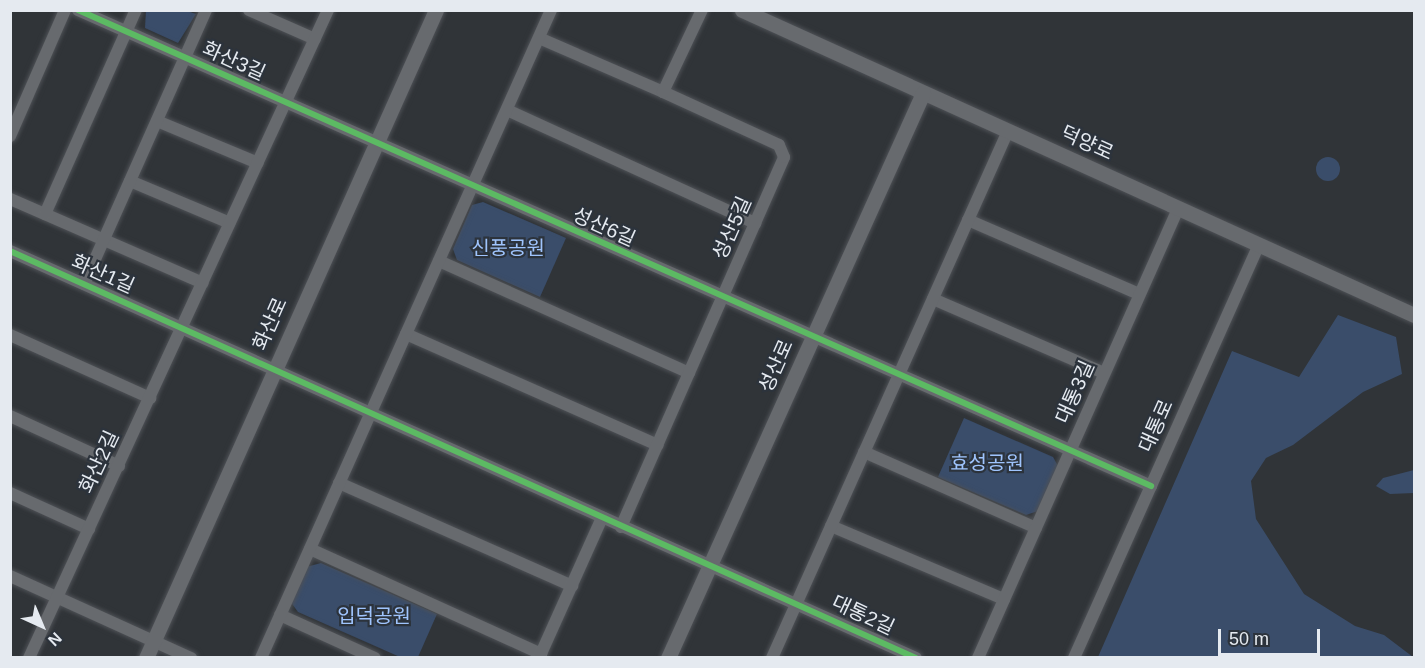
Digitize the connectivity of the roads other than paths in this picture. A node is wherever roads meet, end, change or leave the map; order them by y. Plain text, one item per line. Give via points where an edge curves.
1 (65, 10) edge
2 (78, 10) edge
3 (136, 10) edge
4 (206, 10) edge
5 (249, 10) edge
6 (328, 10) edge
7 (436, 10) edge
8 (551, 10) edge
9 (702, 10) edge
10 (742, 10) edge
11 (127, 32) junction
12 (539, 38) junction
13 (315, 39) junction
14 (185, 58) junction
15 (663, 92) junction
16 (923, 93) junction
17 (285, 103) junction
18 (507, 110) junction
19 (157, 121) junction
20 (1008, 131) junction
21 (10, 136) edge
22 (376, 142) junction
23 (258, 163) junction
24 (130, 181) junction
25 (473, 185) junction
26 (10, 199) edge
27 (1178, 208) junction
28 (45, 214) junction
29 (968, 220) junction
30 (230, 223) junction
31 (755, 223) junction
32 (104, 240) junction
33 (1259, 244) junction
34 (10, 251) edge
35 (439, 261) junction
36 (203, 283) junction
37 (84, 284) junction
38 (1139, 294) junction
39 (722, 298) junction
40 (933, 298) junction
41 (1414, 315) edge
42 (183, 328) junction
43 (406, 334) junction
44 (10, 335) edge
45 (812, 338) junction
46 (273, 368) junction
47 (689, 373) junction
48 (1104, 373) junction
49 (898, 376) junction
50 (150, 398) junction
51 (371, 412) junction
52 (10, 416) edge
53 (657, 445) junction
54 (864, 452) junction
55 (1068, 453) junction
56 (118, 466) junction
57 (339, 483) junction
58 (1151, 486) junction
59 (10, 493) edge
60 (602, 518) junction
61 (831, 526) junction
62 (621, 527) junction
63 (89, 528) junction
64 (1036, 528) junction
65 (310, 549) junction
66 (710, 565) junction
67 (10, 576) edge
68 (572, 586) junction
69 (57, 597) junction
70 (1004, 599) junction
71 (797, 603) junction
72 (280, 615) junction
73 (153, 641) junction
74 (540, 656) edge
75 (29, 657) edge
76 (146, 657) edge
77 (191, 657) edge
78 (261, 657) edge
79 (375, 657) edge
80 (668, 657) edge
81 (772, 657) edge
82 (916, 657) edge
83 (978, 657) edge
84 (1074, 657) edge

1 - 21 street
2 - 11 street, 화산3길
3 - 11 street
4 - 14 street
5 - 13 street
6 - 13 street, 화산2길
7 - 22 street, 화산로
8 - 12 street
9 - 15 street
10 - 16 street, 덕양로
11 - 14 street, 화산3길
11 - 28 street
12 - 15 street
12 - 18 street
13 - 17 street, 화산2길
14 - 17 street, 화산3길
14 - 19 street, 화산3길
15 - 31 street, 성산5길 via 784,150
16 - 20 street, 덕양로
16 - 45 street, 성산로
17 - 22 street, 화산3길
17 - 23 street, 화산2길
18 - 25 street
18 - 31 street
19 - 23 street
19 - 24 street, 화산3길
20 - 27 street, 덕양로
20 - 29 street
22 - 25 street, 성산6길
22 - 46 street, 화산로
23 - 30 street, 화산2길
24 - 30 street
24 - 32 street, 화산3길
25 - 35 street
25 - 39 street, 성산6길
26 - 28 street
27 - 33 street, 덕양로
27 - 38 street, 대통3길
28 - 32 street
29 - 38 street
29 - 40 street
30 - 36 street, 화산2길
31 - 39 street, 성산5길
32 - 36 street
32 - 37 street, 화산3길
33 - 41 street, 덕양로
33 - 58 street, 대통로
34 - 37 street, 화산1길
35 - 43 street
35 - 47 street
36 - 42 street, 화산2길
37 - 42 street, 화산1길
38 - 48 street, 대통3길
39 - 45 street, 성산6길
39 - 47 street, 성산5길
40 - 48 street
40 - 49 street
42 - 46 street, 화산1길
42 - 50 street, 화산2길
43 - 51 street
43 - 53 street
44 - 50 street
45 - 49 street, 성산6길
45 - 66 street, 성산로
46 - 51 street, 화산1길
46 - 73 street, 화산로
47 - 53 street, 성산5길
48 - 55 street, 대통3길
49 - 54 street
49 - 55 street
50 - 56 street, 화산2길
51 - 57 street
51 - 60 street
52 - 56 street
53 - 62 street, 성산5길
54 - 61 street
54 - 64 street
55 - 58 street
55 - 64 street, 대통3길
56 - 63 street, 화산2길
57 - 65 street
57 - 68 street
58 - 84 street, 대통로
59 - 63 street
60 - 62 street, 대통2길
60 - 68 street
61 - 70 street
61 - 71 street
62 - 66 street, 대통2길
63 - 69 street, 화산2길
64 - 70 street, 대통3길
65 - 72 street
65 - 74 street
66 - 71 street, 대통2길
66 - 80 street, 성산로
67 - 69 street
68 - 74 street
69 - 73 street
69 - 75 street, 화산2길
70 - 83 street, 대통3길
71 - 81 street
71 - 82 street, 대통2길
72 - 78 street
72 - 79 street
73 - 76 street, 화산로
73 - 77 street

